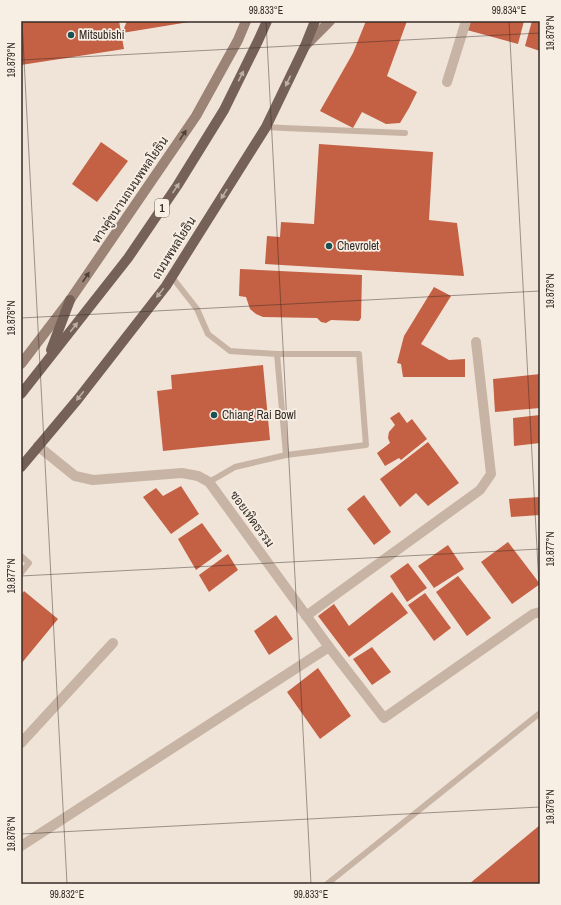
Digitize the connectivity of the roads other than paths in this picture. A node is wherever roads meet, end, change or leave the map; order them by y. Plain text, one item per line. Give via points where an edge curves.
1 (246, 21) edge
2 (267, 21) edge
3 (315, 21) edge
4 (330, 21) edge
5 (466, 21) edge
6 (305, 46) junction
7 (447, 82) dead end
8 (266, 127) junction
9 (405, 133) dead end
10 (172, 276) junction
11 (70, 300) junction
12 (476, 342) dead end
13 (277, 354) junction
14 (47, 361) junction
15 (21, 364) edge
16 (21, 394) edge
17 (38, 446) junction
18 (286, 455) junction
19 (21, 467) edge
20 (209, 482) junction
21 (21, 556) edge
22 (21, 573) edge
23 (540, 612) edge
24 (306, 616) junction
25 (114, 643) dead end
26 (329, 647) junction
27 (540, 713) edge
28 (21, 743) edge
29 (21, 846) edge
30 (328, 884) edge

11 -> 1 main road, ทางคู่ขนานถนนพหลโยธิน / 1 via 196,116
14 -> 2 main road, 1 via 128,258 177,186 224,110
3 - 6 main road, ถนนพหลโยธิน
4 - 6 main road
5 - 7 street
6 -> 8 main road, ถนนพหลโยธิน
8 - 9 lane
8 -> 10 main road, ถนนพหลโยธิน
10 - 13 lane via 197,309 208,334 230,351
10 -> 17 main road, ถนนพหลโยธิน via 78,399
11 - 14 main road
11 - 15 main road, ทางคู่ขนานถนนพหลโยธิน / 1
12 - 24 street via 491,474 480,490
13 - 18 lane
13 - 18 lane via 359,354 366,444
14 - 16 main road, 1
17 - 19 main road, ถนนพหลโยธิน
17 - 20 street via 75,476 93,480 182,473 198,476
18 - 20 lane via 235,467
20 - 24 street, ซอยเทิดธรรม
21 - 22 lane via 29,563
23 - 26 street, ซอยเทิดธรรม via 533,614 384,718
24 - 26 street, ซอยเทิดธรรม
25 - 28 street
26 - 29 street
27 - 30 lane

